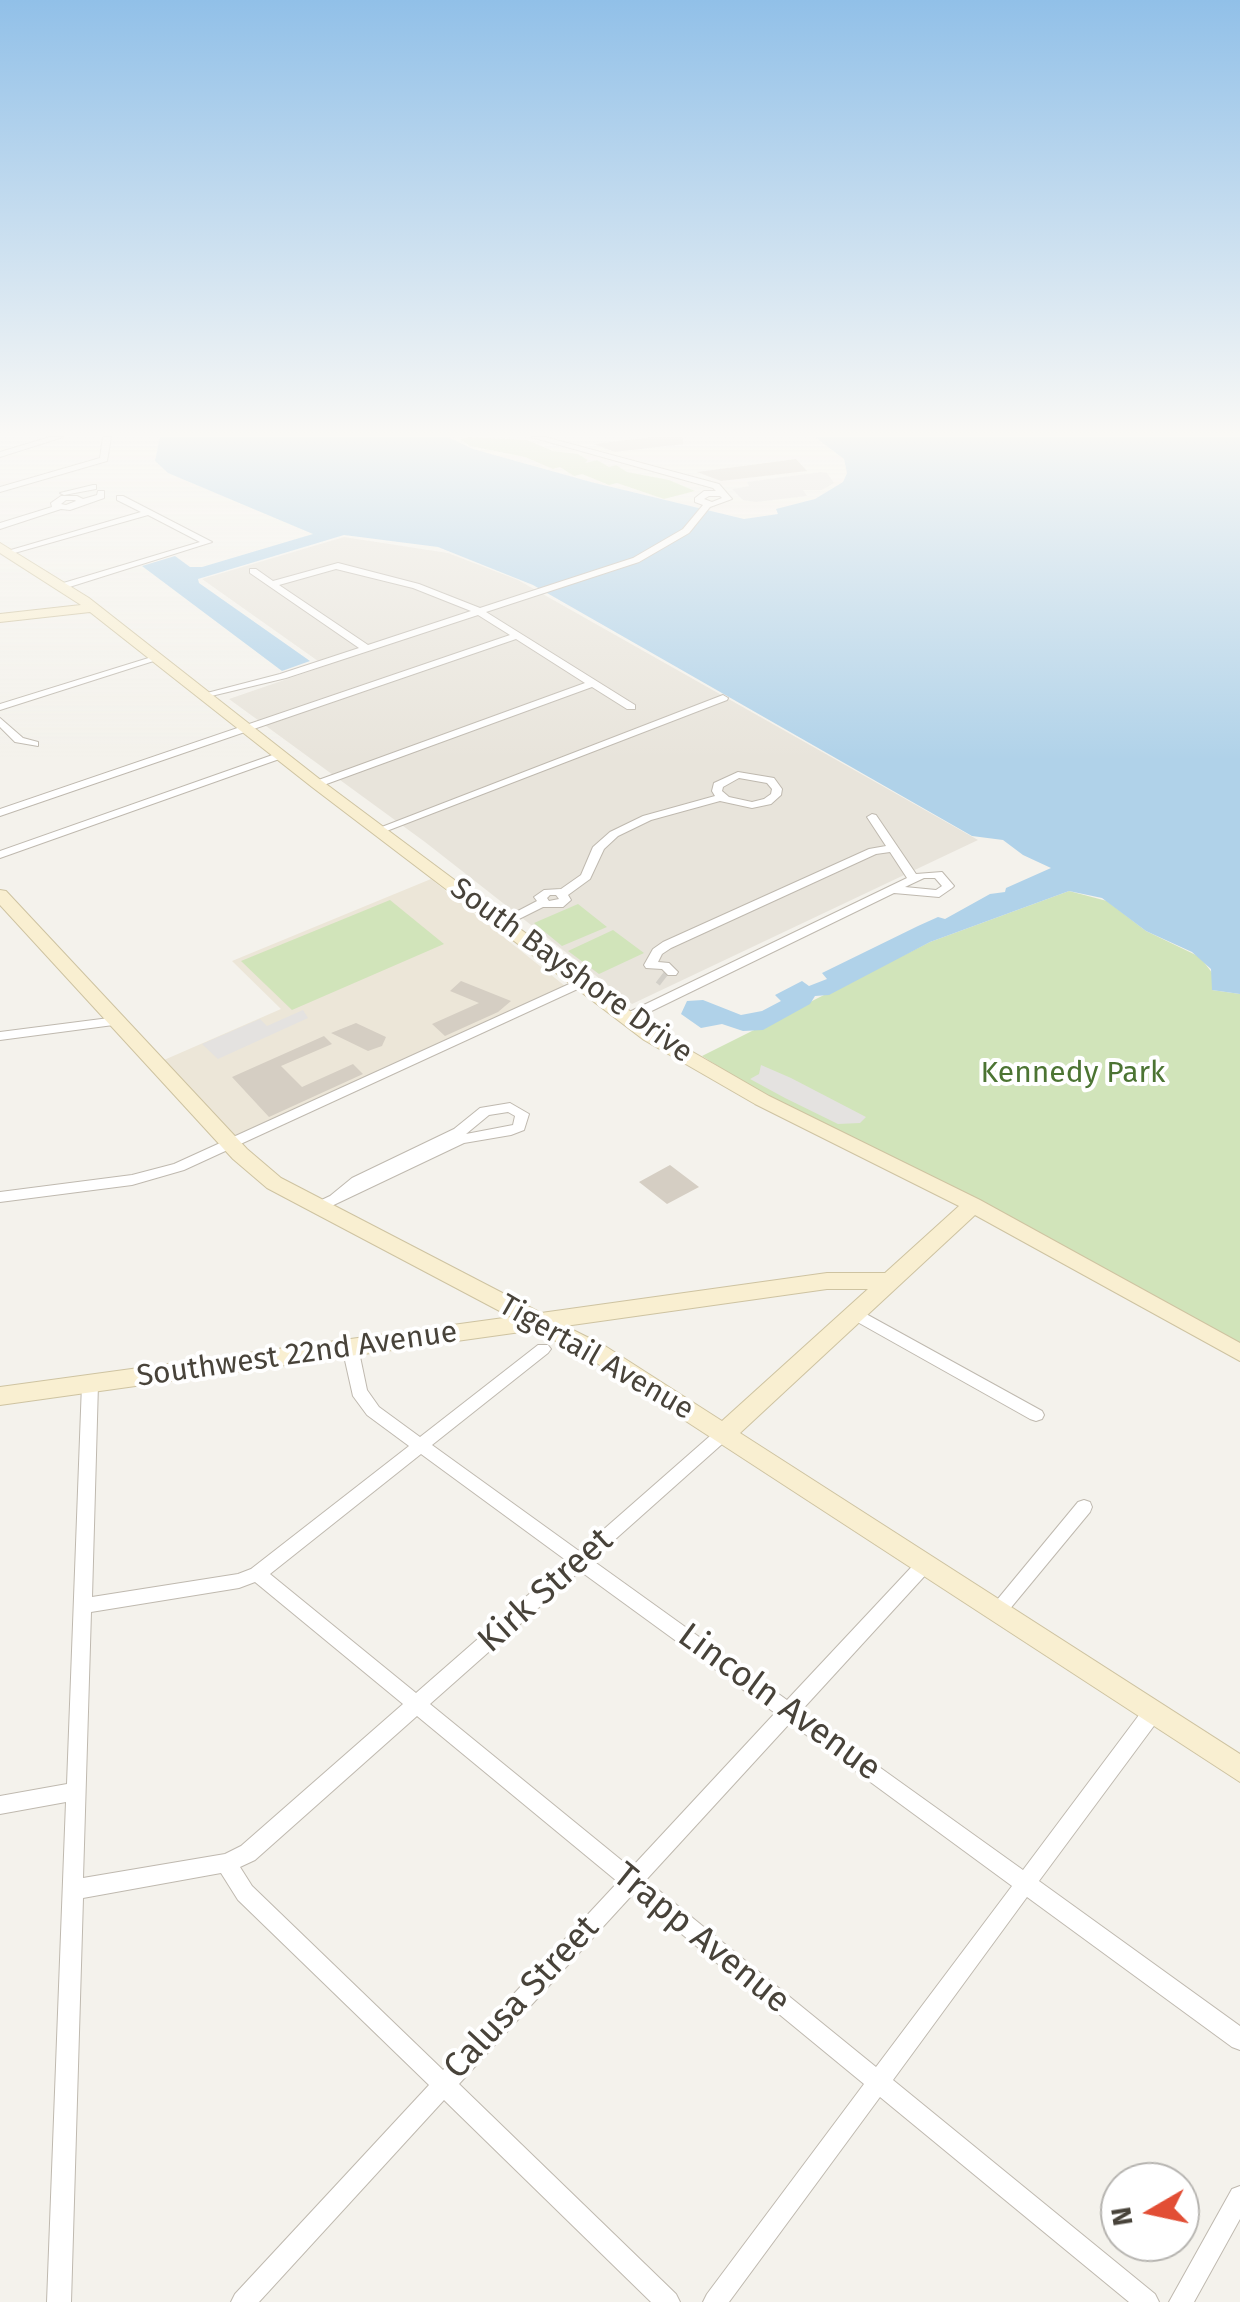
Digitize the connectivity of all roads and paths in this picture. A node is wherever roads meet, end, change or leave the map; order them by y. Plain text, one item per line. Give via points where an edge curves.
1 (200, 544) edge
2 (665, 544) edge
3 (4, 550) edge
4 (253, 570) dead end
5 (272, 584) junction
6 (63, 586) junction
7 (93, 608) junction
8 (478, 611) junction
9 (0, 618) edge
10 (516, 636) junction
11 (366, 648) junction
12 (158, 658) junction
13 (593, 683) junction
14 (206, 696) junction
15 (722, 698) dead end
16 (0, 707) edge
17 (631, 707) dead end
18 (0, 720) edge
19 (246, 728) junction
20 (34, 744) dead end
21 (281, 755) junction
22 (317, 784) junction
23 (722, 797) junction
24 (0, 812) edge
25 (872, 817) dead end
26 (380, 830) junction
27 (893, 848) junction
28 (0, 855) edge
29 (914, 878) junction
30 (896, 890) junction
31 (2, 900) edge
32 (501, 923) junction
33 (578, 984) junction
34 (686, 990) junction
35 (626, 1019) junction
36 (117, 1021) junction
37 (0, 1036) edge
38 (232, 1145) junction
39 (0, 1197) edge
40 (326, 1203) junction
41 (973, 1205) junction
42 (892, 1281) junction
43 (495, 1299) junction
44 (590, 1313) junction
45 (857, 1315) junction
46 (540, 1320) junction
47 (483, 1328) junction
48 (580, 1342) junction
49 (350, 1348) junction
50 (544, 1349) dead end
51 (1240, 1353) edge
52 (90, 1384) junction
53 (0, 1396) edge
54 (1036, 1415) dead end
55 (724, 1433) junction
56 (423, 1444) junction
57 (1084, 1506) dead end
58 (582, 1559) junction
59 (925, 1564) junction
60 (257, 1574) junction
61 (82, 1606) junction
62 (998, 1612) junction
63 (418, 1706) junction
64 (788, 1710) junction
65 (1152, 1713) junction
66 (1240, 1769) edge
67 (76, 1792) junction
68 (0, 1805) edge
69 (226, 1863) junction
70 (630, 1882) junction
71 (1026, 1884) junction
72 (72, 1890) junction
73 (1240, 2039) edge
74 (443, 2082) junction
75 (878, 2083) junction
76 (1240, 2197) edge
77 (59, 2302) edge
78 (242, 2302) edge
79 (668, 2302) edge
80 (716, 2302) edge
81 (1147, 2302) edge
82 (1181, 2302) edge

1 - 6 street
2 - 8 street
3 - 6 street, South Bayshore Drive
4 - 5 street
5 - 8 street via 334,566 416,586
5 - 11 street
6 - 7 street, South Bayshore Drive
7 - 9 street
7 - 12 street, South Bayshore Drive
8 - 10 street
8 - 11 street
10 - 13 street
10 - 19 street
11 - 14 street
12 - 14 street, South Bayshore Drive
12 - 16 street
13 - 17 street
13 - 22 street
14 - 19 street, South Bayshore Drive
15 - 26 street
18 - 20 street via 19,740
19 - 21 street, South Bayshore Drive
19 - 24 street
21 - 22 street, South Bayshore Drive
21 - 28 street
22 - 26 street, South Bayshore Drive
23 - 23 street via 758,805 777,789 766,778 738,775 718,785
23 - 32 street via 604,840 586,877 562,894 562,904 542,903
25 - 27 street
26 - 32 street, South Bayshore Drive
27 - 29 street
27 - 34 street via 867,853 659,950 650,964
29 - 30 street
29 - 30 street via 938,874 948,890
30 - 34 street
31 - 36 street, Tigertail Avenue
32 - 33 street, South Bayshore Drive
33 - 35 street, South Bayshore Drive
33 - 38 street
34 - 35 street
35 - 41 street, South Bayshore Drive via 762,1100
36 - 37 street
36 - 38 street, Tigertail Avenue
38 - 39 street via 142,1179
38 - 40 street, Tigertail Avenue via 271,1181
40 - 40 street via 461,1139 511,1132 522,1114 510,1108 485,1111 459,1132 356,1181
40 - 43 street, Tigertail Avenue
41 - 42 street, Kirk Street
41 - 51 street, South Bayshore Drive
42 - 44 street, Southwest 22nd Avenue via 838,1280
42 - 45 street, Kirk Street
43 - 46 street, Tigertail Avenue
43 - 47 street
44 - 46 street, Southwest 22nd Avenue
44 - 48 street
45 - 54 street
45 - 55 street, Kirk Street
46 - 47 street, Southwest 22nd Avenue
46 - 48 street, Tigertail Avenue
47 - 49 street, Southwest 22nd Avenue
48 - 55 street, Tigertail Avenue
49 - 52 street, Southwest 22nd Avenue
49 - 56 street, Lincoln Avenue via 364,1402
50 - 56 street
52 - 53 street, Southwest 22nd Avenue
52 - 61 street
55 - 58 street, Kirk Street
55 - 59 street, Tigertail Avenue
56 - 58 street, Lincoln Avenue
56 - 60 street
57 - 62 street
58 - 63 street, Kirk Street
58 - 64 street, Lincoln Avenue
59 - 62 street, Tigertail Avenue
59 - 64 street, Calusa Street
60 - 61 street
60 - 63 street, Trapp Avenue
61 - 67 street
62 - 65 street, Tigertail Avenue
63 - 69 street, Kirk Street via 258,1846
63 - 70 street, Trapp Avenue
64 - 70 street, Calusa Street
64 - 71 street, Lincoln Avenue
65 - 66 street, Tigertail Avenue
65 - 71 street
67 - 68 street
67 - 72 street
69 - 72 street, Kirk Street
69 - 74 street via 245,1893
70 - 74 street, Calusa Street
70 - 75 street, Trapp Avenue
71 - 73 street, Lincoln Avenue
71 - 75 street
72 - 77 street
74 - 78 street, Calusa Street
74 - 79 street
75 - 80 street
75 - 81 street, Trapp Avenue
76 - 82 street

